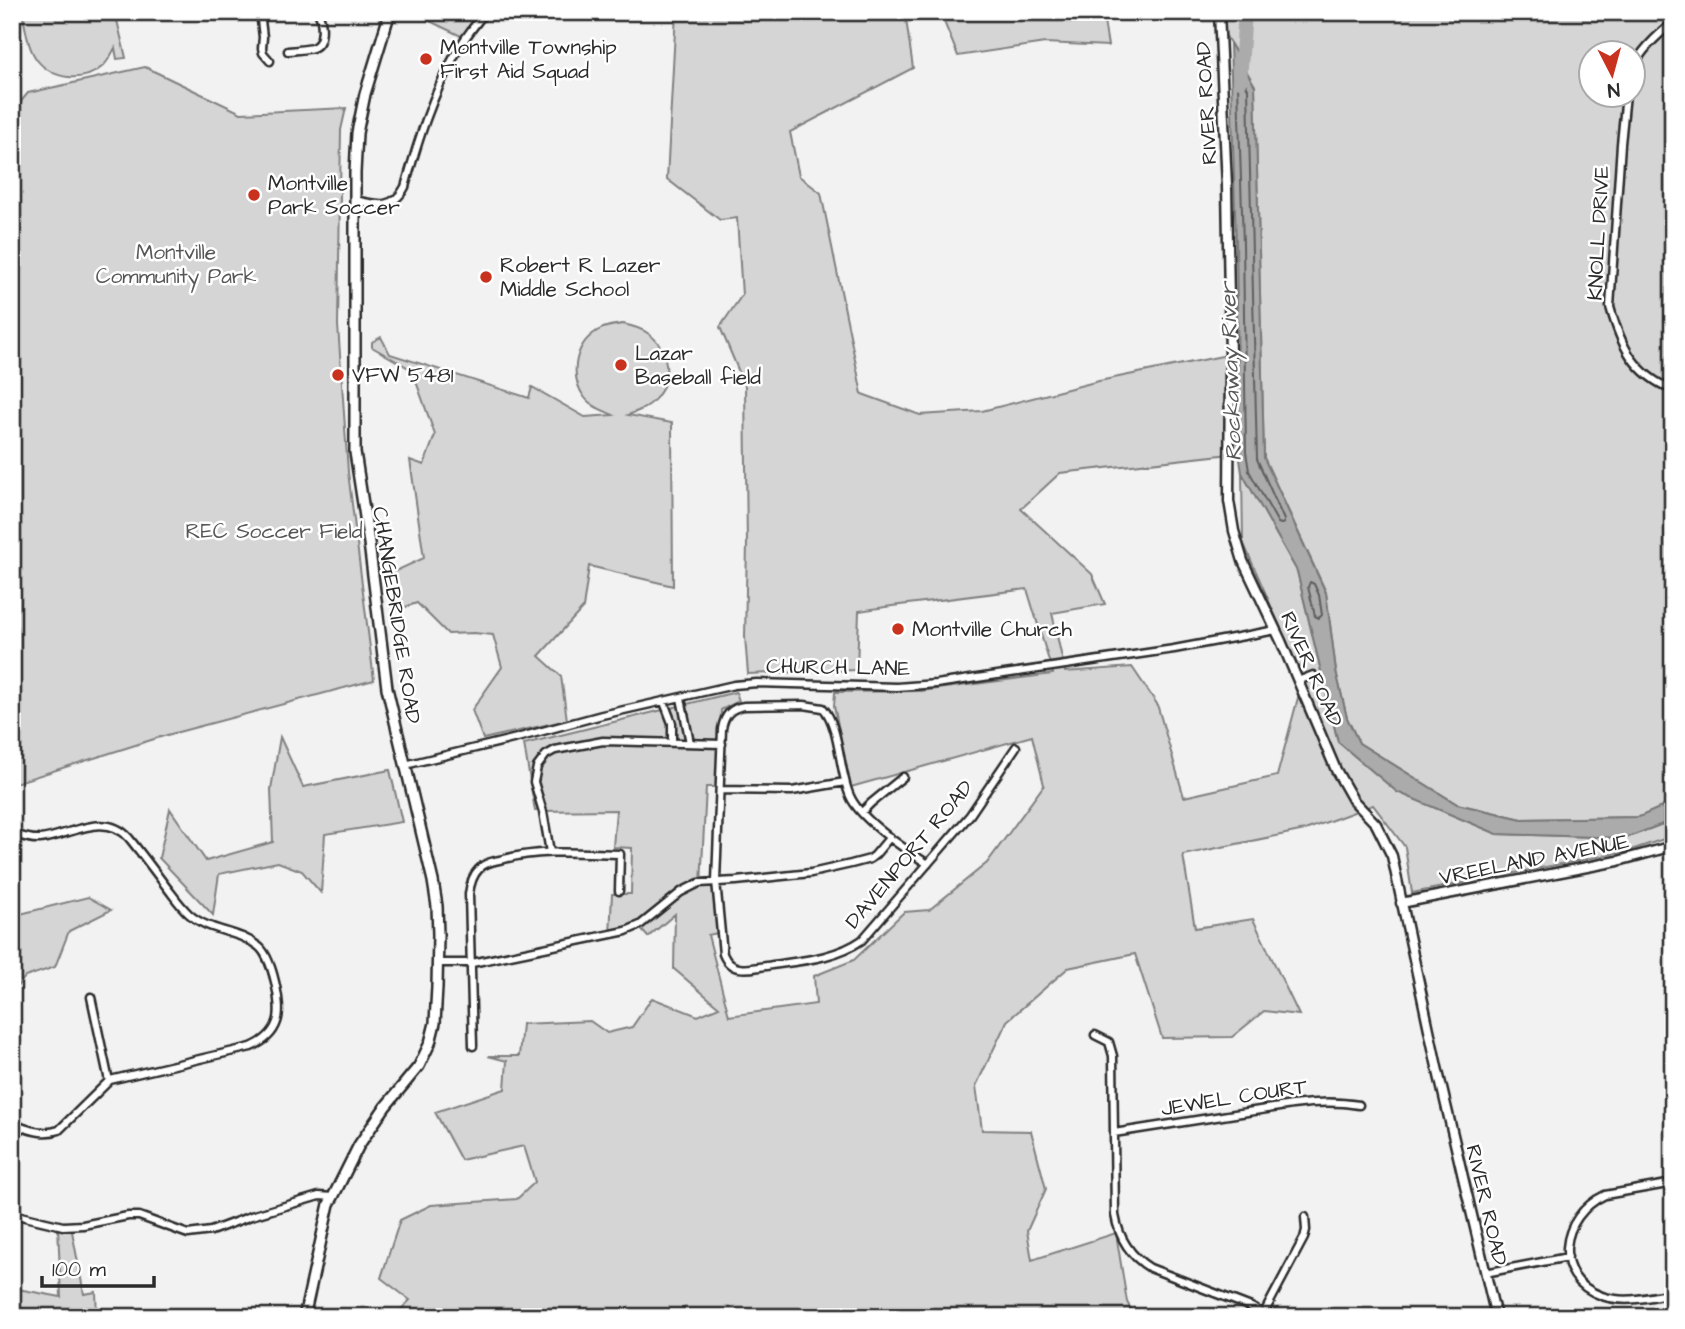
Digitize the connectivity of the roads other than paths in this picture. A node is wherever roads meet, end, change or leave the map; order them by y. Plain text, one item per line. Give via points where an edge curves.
1 (260, 12) edge
2 (318, 12) edge
3 (378, 12) edge
4 (485, 12) edge
5 (1219, 12) edge
6 (389, 14) edge
7 (1673, 23) edge
8 (1646, 48) edge
9 (288, 51) dead end
10 (270, 61) dead end
11 (1625, 108) edge
12 (355, 200) junction
13 (1673, 390) edge
14 (1276, 630) junction
15 (1313, 675) dead end
16 (1298, 681) junction
17 (681, 698) junction
18 (664, 702) junction
19 (672, 742) junction
20 (690, 743) junction
21 (722, 744) junction
22 (1016, 747) dead end
23 (405, 765) junction
24 (903, 777) dead end
25 (845, 782) junction
26 (720, 790) junction
27 (862, 812) junction
28 (12, 833) edge
29 (890, 837) junction
30 (1673, 846) edge
31 (550, 852) junction
32 (928, 864) junction
33 (716, 881) junction
34 (619, 891) dead end
35 (1401, 903) junction
36 (437, 963) junction
37 (472, 963) junction
38 (91, 998) dead end
39 (1095, 1035) dead end
40 (473, 1046) dead end
41 (109, 1081) junction
42 (1359, 1105) dead end
43 (12, 1124) edge
44 (1114, 1133) junction
45 (1673, 1183) edge
46 (333, 1197) junction
47 (12, 1214) edge
48 (1305, 1217) dead end
49 (1568, 1257) junction
50 (1485, 1273) junction
51 (1673, 1293) edge
52 (1263, 1315) edge
53 (304, 1317) edge
54 (1496, 1317) edge

1 - 10 street via 263,53
2 - 9 street via 318,45
3 - 6 street
4 - 12 street via 456,52 438,89 400,196 382,204
5 - 14 street, RIVER ROAD via 1227,186 1229,501 1237,546
6 - 12 main road, CHANGEBRIDGE ROAD via 357,133
7 - 8 street
11 - 13 street, KNOLL DRIVE via 1610,307 1632,360 1658,384
12 - 23 main road, CHANGEBRIDGE ROAD via 355,452 387,688
14 - 16 street, RIVER ROAD
14 - 17 street, CHURCH LANE via 936,684 757,683
15 - 16 street
16 - 35 street, RIVER ROAD via 1342,783 1370,816 1392,856
17 - 18 street, CHURCH LANE
17 - 20 street
18 - 19 street
18 - 23 street, CHURCH LANE
19 - 20 street
19 - 31 street via 603,741 555,750 542,758 534,782
20 - 21 street
21 - 25 street, DAVENPORT ROAD via 723,722 737,707 823,708 831,721
21 - 26 street, DAVENPORT ROAD
22 - 32 street, DAVENPORT ROAD via 970,815
23 - 36 main road, CHANGEBRIDGE ROAD via 433,881
24 - 27 street
25 - 26 street via 792,791
25 - 27 street
26 - 33 street, DAVENPORT ROAD
27 - 29 street
28 - 41 street via 39,839 93,826 118,827 187,913 204,925 254,943 271,966 279,1014 274,1029 260,1043
29 - 32 street
29 - 33 street via 870,859 852,864 811,873
30 - 35 street, VREELAND AVENUE
31 - 34 street via 620,854
31 - 37 street via 490,862 474,875 469,894
32 - 33 street, DAVENPORT ROAD via 853,946 813,959 742,968 733,966 723,954
33 - 37 street via 681,892 635,928
35 - 50 street, RIVER ROAD
36 - 37 street
36 - 46 main road, CHANGEBRIDGE ROAD via 435,1023 426,1052 370,1128
37 - 40 street
38 - 41 street
39 - 44 street via 1112,1049
41 - 43 street via 59,1130 39,1132
42 - 44 street, JEWEL COURT via 1311,1102
44 - 52 street via 1116,1220 1131,1252 1150,1268
45 - 49 street via 1595,1199 1572,1226
46 - 47 street via 319,1196 211,1231 188,1234 139,1216 62,1226
46 - 53 main road, CHANGEBRIDGE ROAD
48 - 52 street via 1304,1238
49 - 50 street
49 - 51 street via 1577,1279 1602,1296 1627,1301
50 - 54 street, RIVER ROAD

